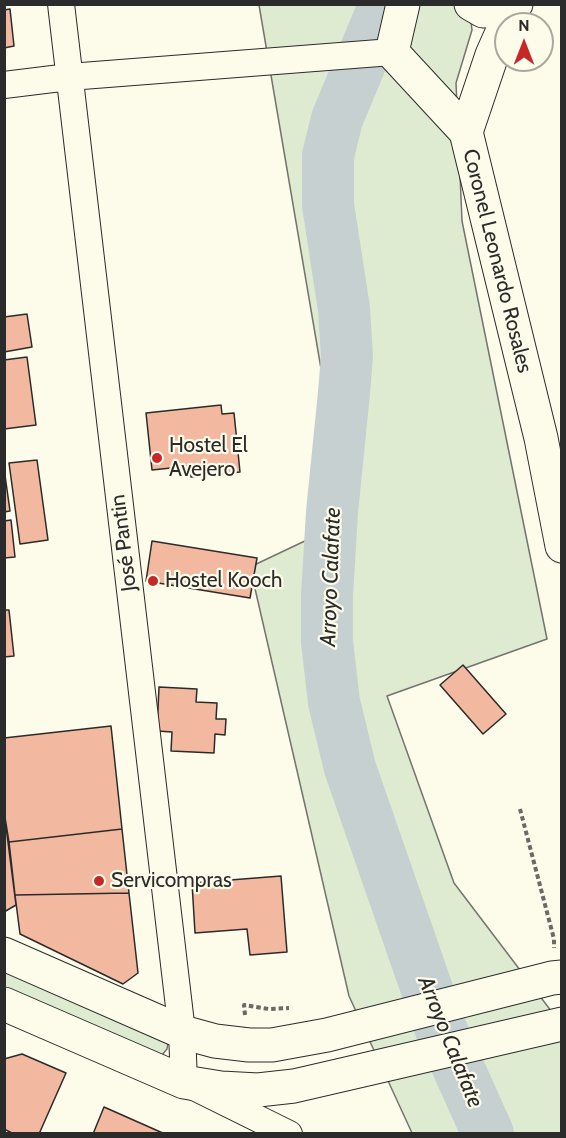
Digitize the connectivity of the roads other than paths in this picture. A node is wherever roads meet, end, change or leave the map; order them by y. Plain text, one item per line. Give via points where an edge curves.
1 (61, 4) edge
2 (403, 4) edge
3 (471, 4) edge
4 (514, 7) edge
5 (382, 53) junction
6 (69, 77) junction
7 (4, 85) edge
8 (466, 132) junction
9 (541, 438) junction
10 (561, 475) edge
11 (561, 546) edge
12 (4, 954) edge
13 (556, 970) edge
14 (4, 1004) edge
15 (561, 1024) edge
16 (182, 1032) junction
17 (184, 1082) junction
18 (289, 1134) edge

1 - 6 street, José Pantin
2 - 5 main road
3 - 4 main road via 483,11
4 - 8 main road via 492,55
5 - 6 street
5 - 8 main road, Coronel Leonardo Rosales
6 - 7 street
6 - 16 street, José Pantin
8 - 9 main road, Coronel Leonardo Rosales
9 - 10 main road, Coronel Leonardo Rosales
9 - 11 main road, Coronel Leonardo Rosales
12 - 16 main road
13 - 16 main road via 327,1035 272,1045 215,1041
14 - 17 main road
15 - 17 main road via 294,1086 258,1090
16 - 17 street, José Pantin
17 - 18 street

